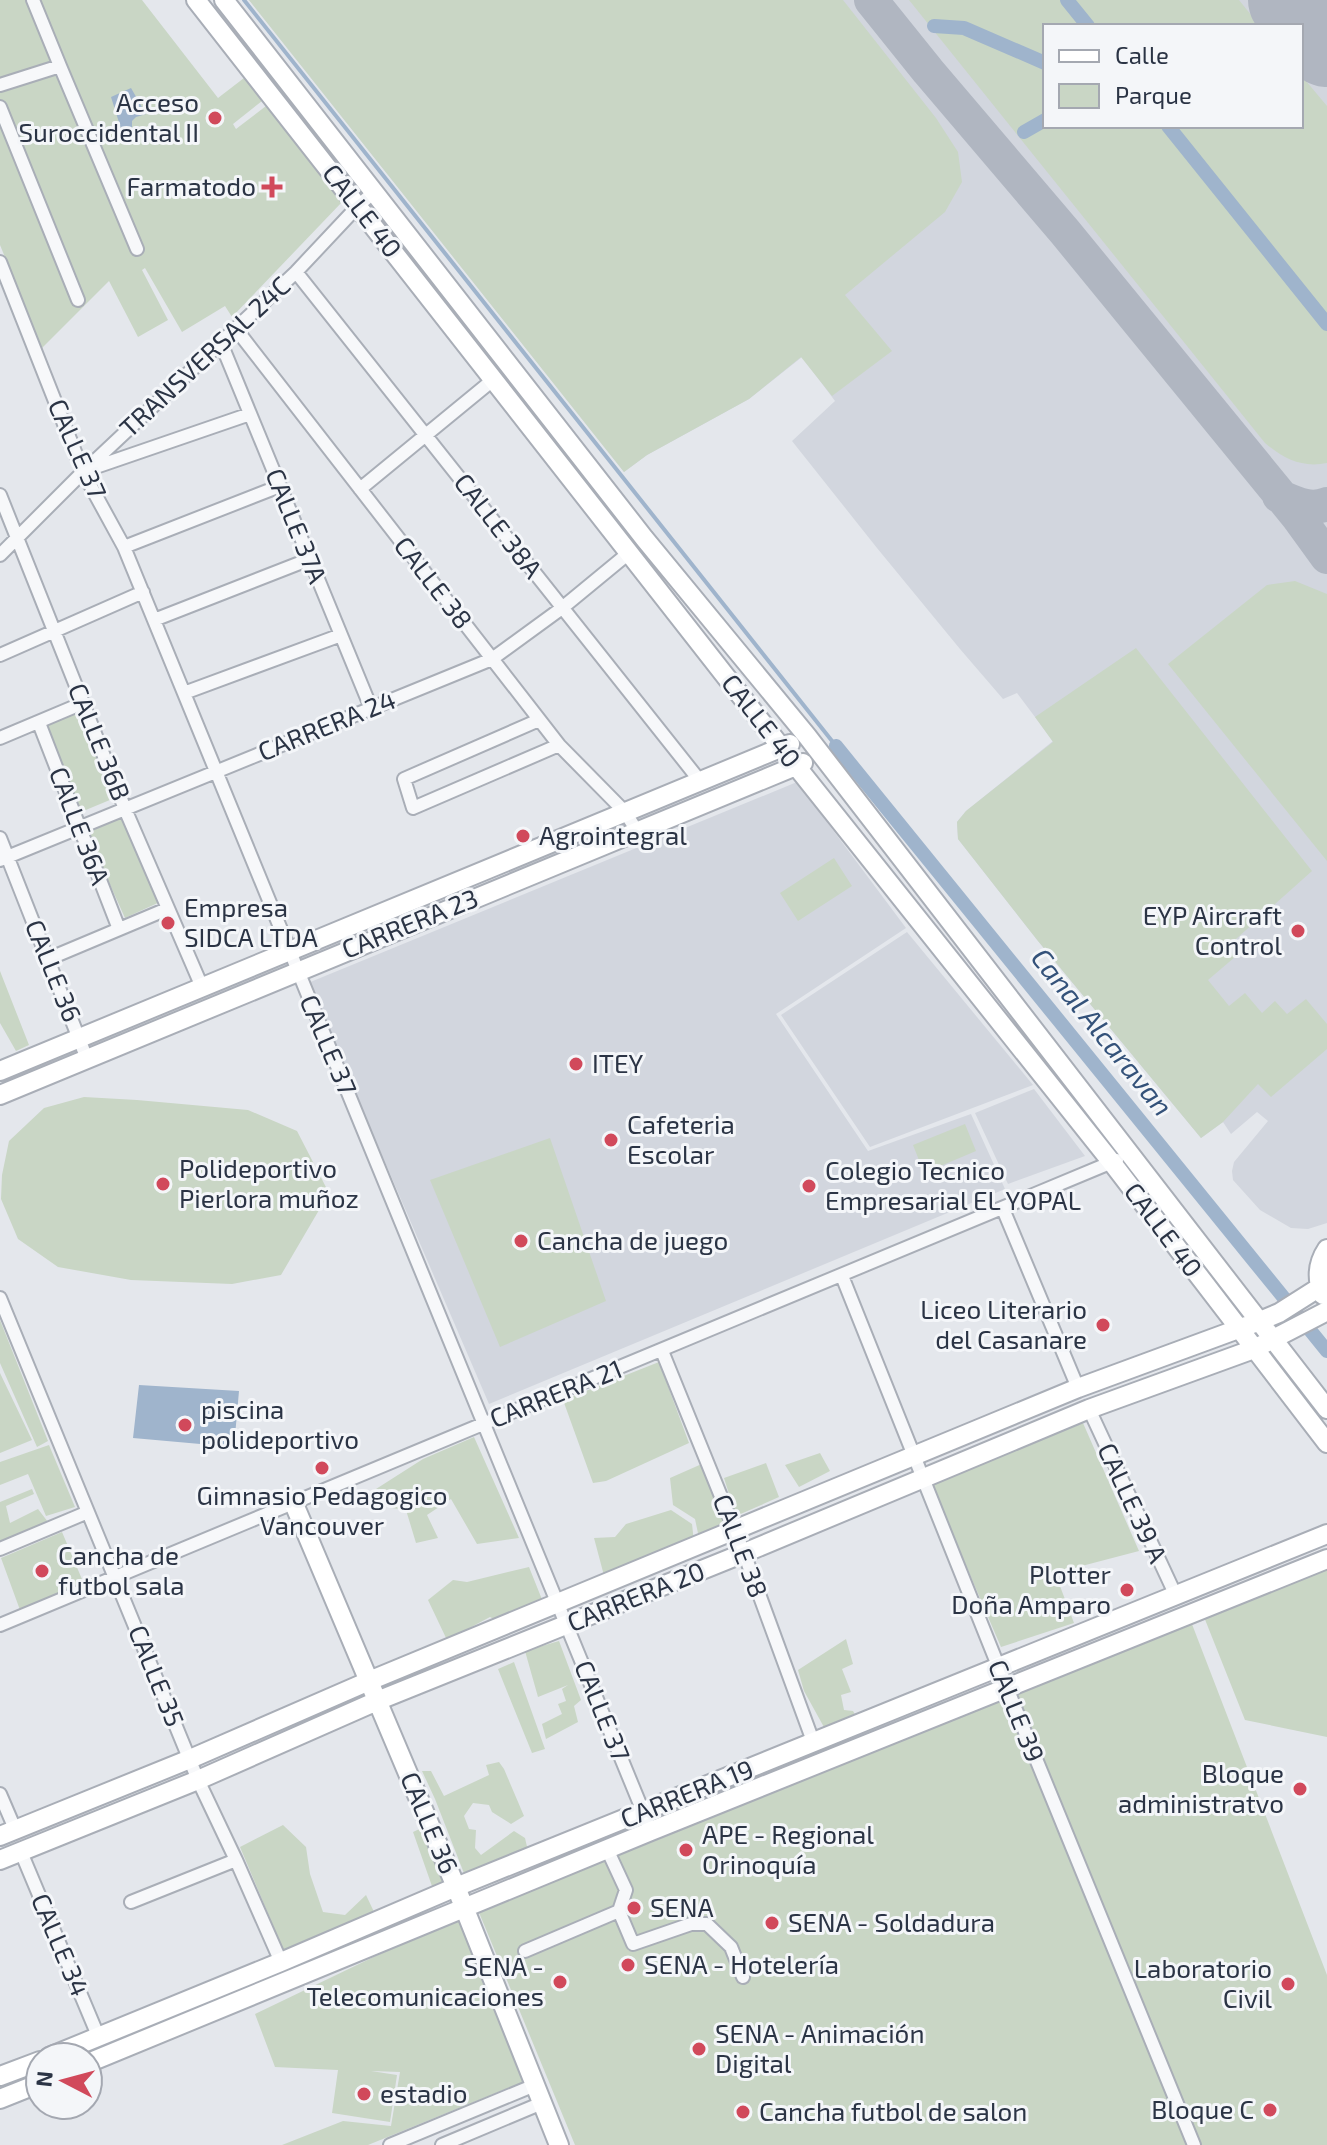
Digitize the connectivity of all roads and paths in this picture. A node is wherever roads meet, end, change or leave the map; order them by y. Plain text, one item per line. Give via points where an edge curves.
1 (33, 0) edge
2 (196, 0) edge
3 (224, 0) edge
4 (60, 66) junction
5 (0, 85) edge
6 (0, 107) edge
7 (374, 192) junction
8 (358, 206) junction
9 (137, 249) dead end
10 (0, 264) edge
11 (296, 272) junction
12 (78, 300) dead end
13 (236, 329) junction
14 (221, 343) junction
15 (494, 379) junction
16 (250, 414) junction
17 (425, 435) junction
18 (83, 472) junction
19 (280, 486) junction
20 (360, 489) junction
21 (0, 495) edge
22 (17, 538) junction
23 (124, 547) junction
24 (630, 552) junction
25 (0, 555) edge
26 (310, 559) junction
27 (143, 592) junction
28 (562, 608) junction
29 (154, 620) junction
30 (54, 632) junction
31 (341, 635) junction
32 (0, 655) edge
33 (492, 659) junction
34 (184, 693) junction
35 (83, 703) junction
36 (371, 708) junction
37 (539, 720) junction
38 (39, 723) junction
39 (807, 736) junction
40 (0, 738) edge
41 (559, 745) junction
42 (781, 747) junction
43 (821, 755) junction
44 (796, 766) junction
45 (216, 772) junction
46 (700, 781) junction
47 (125, 809) junction
48 (625, 812) junction
49 (80, 827) junction
50 (637, 831) junction
51 (0, 838) edge
52 (4, 858) edge
53 (167, 909) junction
54 (119, 929) junction
55 (289, 950) junction
56 (48, 959) junction
57 (297, 971) junction
58 (202, 987) junction
59 (79, 1038) junction
60 (87, 1059) junction
61 (0, 1071) edge
62 (0, 1095) edge
63 (1129, 1151) junction
64 (1113, 1164) junction
65 (1003, 1209) junction
66 (1327, 1249) edge
67 (842, 1276) junction
68 (1323, 1293) edge
69 (0, 1298) edge
70 (1319, 1315) edge
71 (1260, 1321) junction
72 (1238, 1329) junction
73 (1280, 1335) junction
74 (1254, 1349) junction
75 (662, 1351) junction
76 (1078, 1388) junction
77 (1089, 1409) junction
78 (1327, 1409) edge
79 (485, 1424) junction
80 (1327, 1443) edge
81 (914, 1457) junction
82 (922, 1478) junction
83 (294, 1504) junction
84 (88, 1512) junction
85 (734, 1529) junction
86 (1327, 1534) edge
87 (0, 1549) edge
88 (744, 1553) junction
89 (1327, 1559) edge
90 (115, 1578) junction
91 (1176, 1596) junction
92 (558, 1603) junction
93 (0, 1625) edge
94 (567, 1625) junction
95 (999, 1669) junction
96 (369, 1681) junction
97 (1007, 1688) junction
98 (377, 1701) junction
99 (814, 1744) junction
100 (190, 1759) junction
101 (198, 1780) junction
102 (0, 1794) edge
103 (643, 1811) junction
104 (651, 1831) junction
105 (8, 1833) edge
106 (607, 1849) junction
107 (21, 1852) junction
108 (0, 1860) edge
109 (236, 1860) junction
110 (456, 1887) junction
111 (131, 1902) dead end
112 (464, 1908) junction
113 (619, 1911) junction
114 (525, 1951) dead end
115 (281, 1962) junction
116 (743, 1977) dead end
117 (99, 2038) junction
118 (91, 2041) edge
119 (104, 2056) edge
120 (24, 2067) edge
121 (0, 2076) edge
122 (535, 2085) junction
123 (24, 2089) edge
124 (0, 2099) edge
125 (542, 2103) junction
126 (390, 2145) edge
127 (442, 2145) edge
128 (559, 2145) edge
129 (1194, 2145) edge

1 - 4 street
2 - 8 main road, CALLE 40
3 - 7 main road, CALLE 40
4 - 5 street
4 - 9 street
6 - 12 street
7 - 8 street, TRANSVERSAL 24C
7 - 39 main road, CALLE 40 via 644,538
8 - 11 street, TRANSVERSAL 24C
8 - 15 main road, CALLE 40
10 - 18 street, CALLE 37
11 - 13 street, TRANSVERSAL 24C
11 - 17 street, CALLE 38A
13 - 14 street, TRANSVERSAL 24C
13 - 20 street, CALLE 38
14 - 16 street, CALLE 37A
14 - 18 street, TRANSVERSAL 24C
15 - 17 street
15 - 24 main road, CALLE 40
16 - 18 street
16 - 19 street, CALLE 37A
17 - 20 street
17 - 28 street, CALLE 38A
18 - 22 street, TRANSVERSAL 24C
18 - 23 street, CALLE 37
19 - 23 street
19 - 26 street, CALLE 37A
20 - 33 street, CALLE 38
21 - 22 street, CALLE 36B
22 - 25 street, TRANSVERSAL 24C
22 - 30 street, CALLE 36B
23 - 27 street, CALLE 37
24 - 28 street, CARRERA 24
24 - 42 main road, CALLE 40
26 - 29 street
26 - 31 street, CALLE 37A
27 - 29 street, CALLE 37
27 - 30 street
28 - 33 street, CARRERA 24
28 - 46 street, CALLE 38A
29 - 34 street, CALLE 37
30 - 32 street
30 - 35 street, CALLE 36B
31 - 34 street
31 - 36 street, CALLE 37A
33 - 36 street, CARRERA 24
33 - 37 street, CALLE 38
34 - 45 street, CALLE 37
35 - 38 street
35 - 47 street, CALLE 36B
36 - 45 street, CARRERA 24
37 - 41 street, CALLE 38
37 - 41 street via 404,779 413,808
38 - 40 street
38 - 49 street, CALLE 36A
39 - 42 main road, CARRERA 23
39 - 43 main road, CALLE 40
41 - 48 street, CALLE 38
42 - 44 main road, CALLE 40
42 - 46 main road, CARRERA 23
43 - 44 main road, CARRERA 23
43 - 63 main road, CALLE 40
44 - 50 main road, CARRERA 23
44 - 64 main road, CALLE 40
45 - 47 street, CARRERA 24
45 - 55 street, CALLE 37
46 - 48 main road, CARRERA 23
47 - 49 street, CARRERA 24
47 - 53 street, CALLE 36B
48 - 50 street, CALLE 38
48 - 55 main road, CARRERA 23
49 - 52 street, CARRERA 24
49 - 54 street, CALLE 36A
50 - 57 main road, CARRERA 23
51 - 52 street, CALLE 36
52 - 56 street, CALLE 36
53 - 54 street
53 - 58 street, CALLE 36B
54 - 56 street
55 - 57 street, CALLE 37
55 - 58 main road, CARRERA 23
56 - 59 street, CALLE 36
57 - 60 main road, CARRERA 23
57 - 79 street, CALLE 37
58 - 59 main road, CARRERA 23
59 - 60 street, CALLE 36
59 - 61 main road, CARRERA 23
60 - 62 main road, CARRERA 23
63 - 64 street, CARRERA 21
63 - 71 main road, CALLE 40
64 - 65 street, CARRERA 21
64 - 72 main road, CALLE 40
65 - 67 street, CARRERA 21
65 - 76 street
66 - 68 main road via 1318,1272
67 - 75 street, CARRERA 21
67 - 81 street, CALLE 39
68 - 71 main road, CARRERA 20
69 - 84 street, CALLE 35
70 - 73 main road, CARRERA 20
71 - 72 main road, CARRERA 20
71 - 73 main road, CALLE 40
72 - 74 main road, CALLE 40
72 - 76 main road, CARRERA 20
73 - 74 main road, CARRERA 20
73 - 78 main road, CALLE 40
74 - 77 main road, CARRERA 20
74 - 80 main road, CALLE 40
75 - 79 street, CARRERA 21
75 - 85 street, CALLE 38
76 - 81 main road, CARRERA 20
77 - 82 main road, CARRERA 20
77 - 91 street, CALLE 39 A
79 - 83 street, CARRERA 21
79 - 92 street, CALLE 37
81 - 82 street, CALLE 39
81 - 85 main road, CARRERA 20
82 - 88 main road, CARRERA 20
82 - 95 street, CALLE 39
83 - 90 street, CARRERA 21
83 - 96 main road, CALLE 36
84 - 87 street
84 - 90 street, CALLE 35
85 - 88 street, CALLE 38
85 - 92 main road, CARRERA 20
86 - 91 main road, CARRERA 19
88 - 94 main road, CARRERA 20
88 - 99 street, CALLE 38
89 - 97 main road, CARRERA 19
90 - 93 street, CARRERA 21
90 - 100 street, CALLE 35
91 - 95 main road, CARRERA 19
92 - 94 street, CALLE 37
92 - 96 main road, CARRERA 20
94 - 98 main road, CARRERA 20
94 - 103 street, CALLE 37
95 - 97 street, CALLE 39
95 - 99 main road, CARRERA 19
96 - 98 main road, CALLE 36
96 - 100 main road, CARRERA 20
97 - 104 main road, CARRERA 19
97 - 129 street, CALLE 39
98 - 101 main road, CARRERA 20
98 - 110 main road, CALLE 36
99 - 103 main road, CARRERA 19
100 - 101 street, CALLE 35
100 - 105 main road, CARRERA 20
101 - 107 main road, CARRERA 20
101 - 109 street, CALLE 35
102 - 105 street
103 - 104 street, CALLE 37
103 - 110 main road, CARRERA 19
104 - 106 main road, CARRERA 19
106 - 112 main road, CARRERA 19
106 - 113 street via 626,1890
107 - 108 main road, CARRERA 20
107 - 117 street, CALLE 34
109 - 111 street
109 - 115 street, CALLE 35
110 - 112 main road, CALLE 36
110 - 115 main road, CARRERA 19
112 - 119 main road, CARRERA 19
112 - 122 main road, CALLE 36
113 - 114 street
113 - 116 street via 633,1944 691,1924 707,1924 731,1947
115 - 117 main road, CARRERA 19
117 - 118 main road, CARRERA 19
120 - 121 main road
122 - 125 main road, CALLE 36
122 - 126 street
123 - 124 main road
125 - 127 street
125 - 128 main road, CALLE 36

